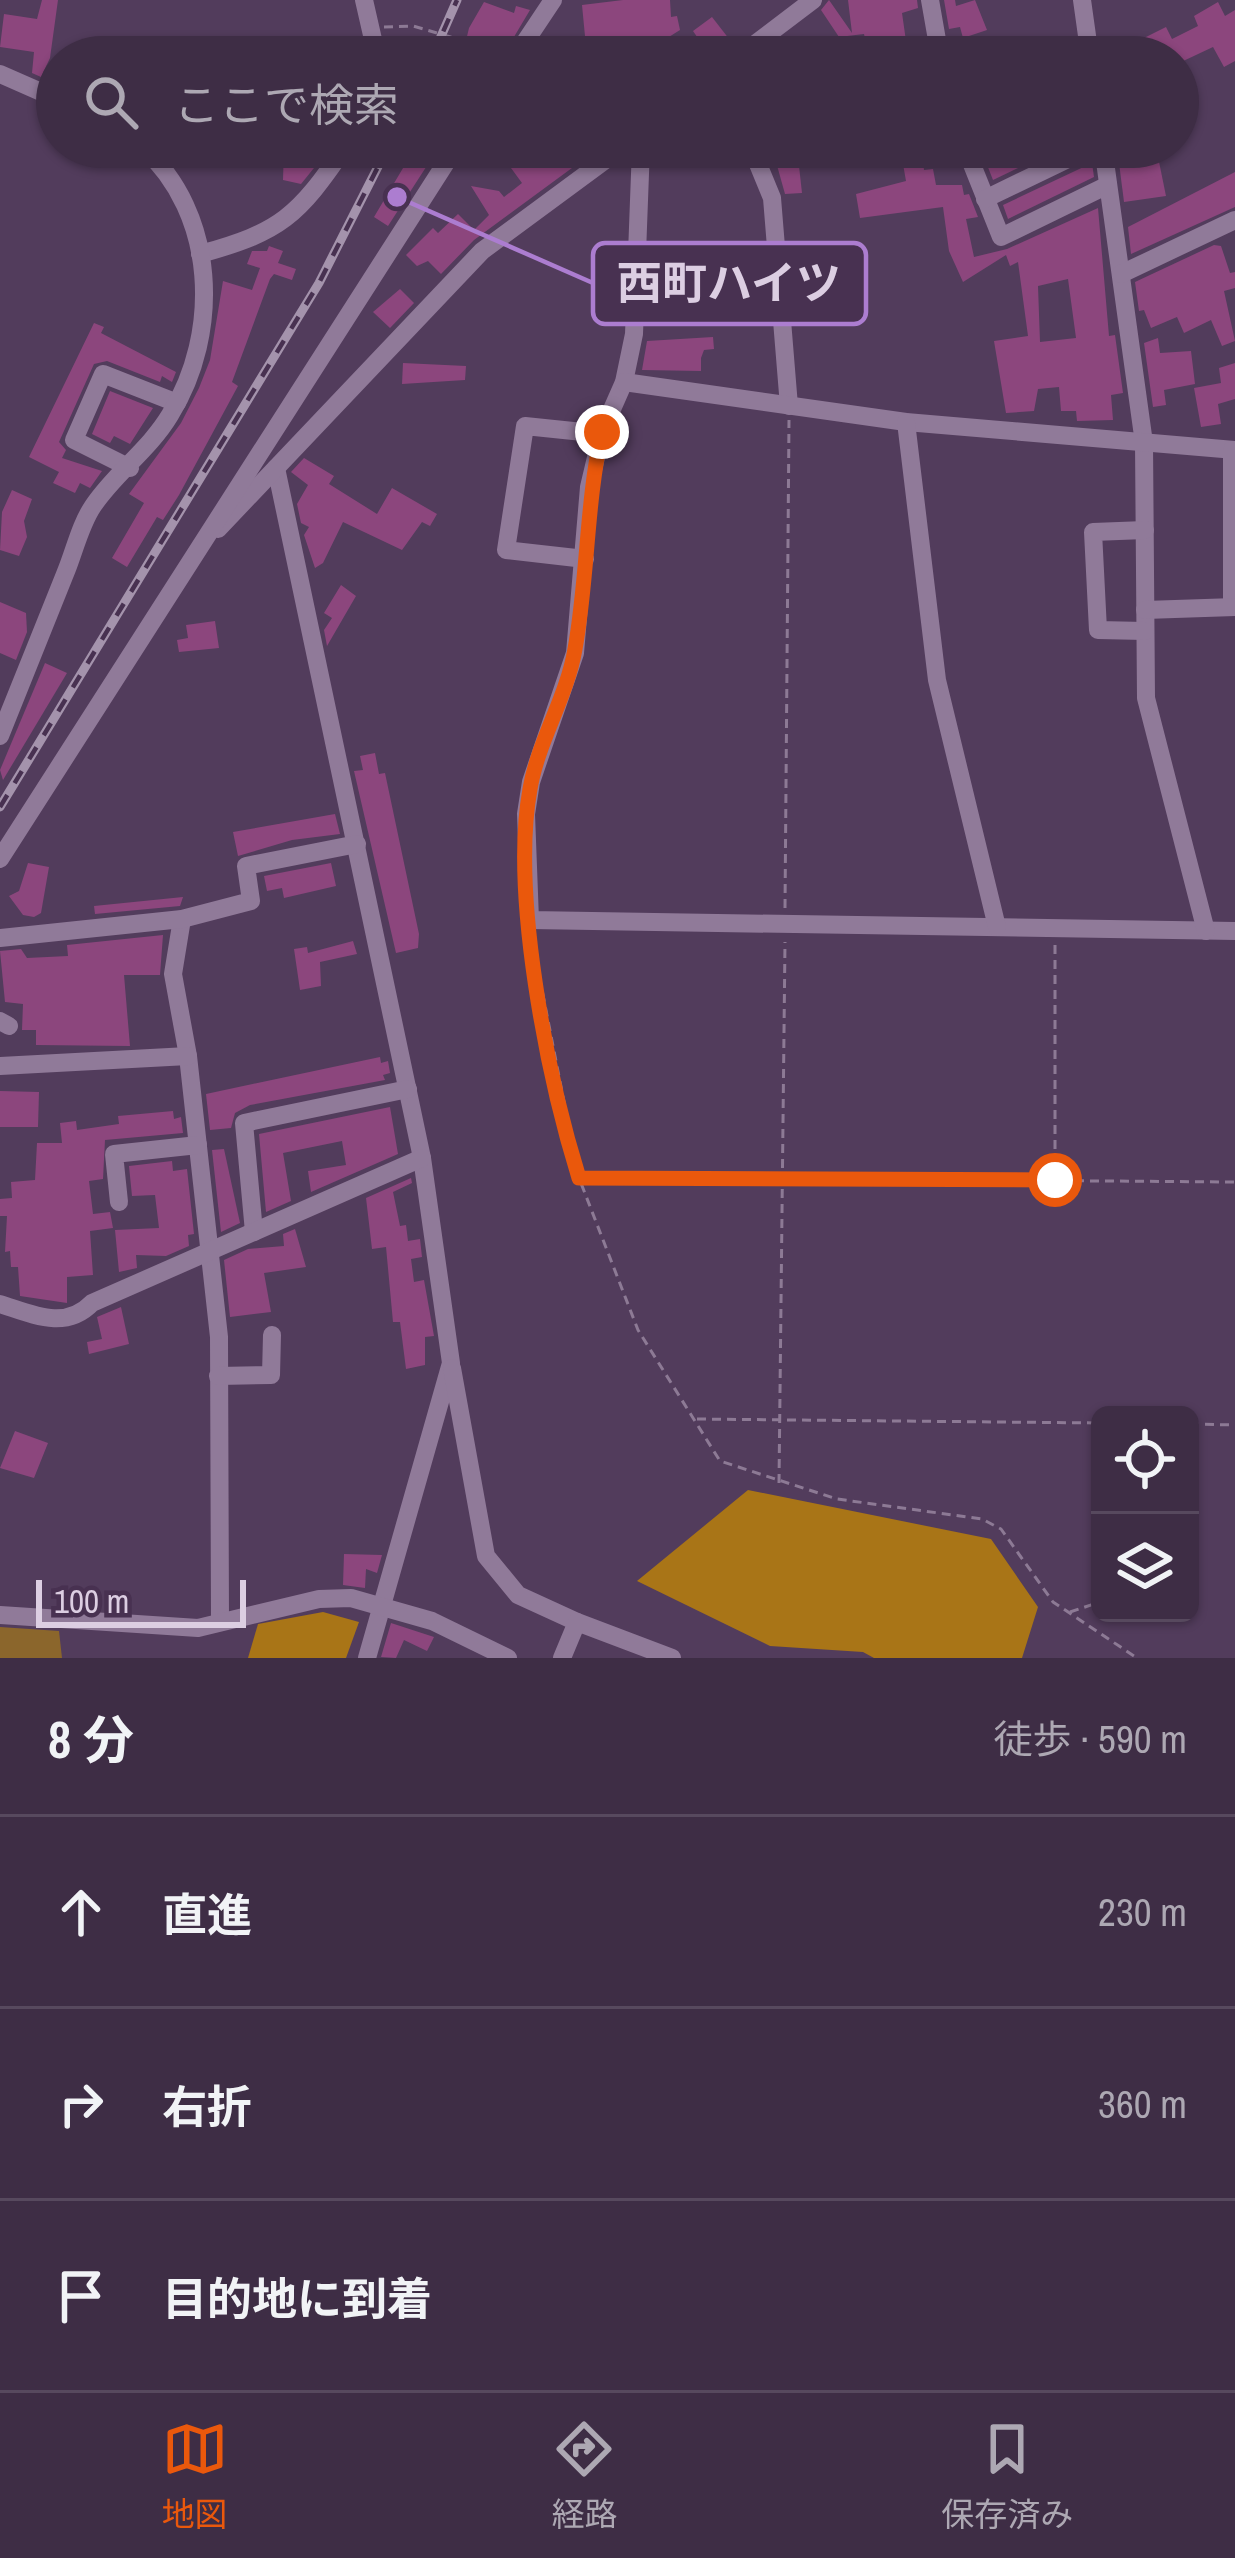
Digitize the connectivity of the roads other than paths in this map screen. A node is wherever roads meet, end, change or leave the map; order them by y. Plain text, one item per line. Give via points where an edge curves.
1 (364, 0) edge
2 (553, 0) edge
3 (813, 0) edge
4 (930, 0) edge
5 (1082, 0) edge
6 (375, 36) edge
7 (529, 36) edge
8 (766, 36) edge
9 (936, 36) edge
10 (1087, 36) edge
11 (0, 74) edge
12 (36, 90) edge
13 (166, 168) edge
14 (327, 168) edge
15 (443, 168) edge
16 (595, 168) edge
17 (639, 168) edge
18 (760, 168) edge
19 (973, 168) edge
20 (1049, 168) edge
21 (1106, 168) edge
22 (1108, 185) junction
23 (985, 199) junction
24 (1235, 220) edge
25 (200, 254) junction
26 (1120, 274) junction
27 (624, 382) junction
28 (177, 403) junction
29 (789, 406) junction
30 (906, 422) junction
31 (602, 434) junction
32 (1144, 442) junction
33 (1233, 450) edge
34 (275, 467) junction
35 (130, 468) junction
36 (1145, 530) junction
37 (189, 556) junction
38 (585, 559) junction
39 (1234, 607) edge
40 (1145, 610) junction
41 (1145, 631) junction
42 (0, 736) edge
43 (357, 844) junction
44 (0, 859) edge
45 (182, 920) junction
46 (997, 927) junction
47 (1205, 931) junction
48 (1235, 931) edge
49 (0, 938) edge
50 (188, 1056) junction
51 (0, 1066) edge
52 (408, 1089) junction
53 (198, 1144) junction
54 (422, 1158) junction
55 (119, 1202) dead end
56 (254, 1232) junction
57 (210, 1252) junction
58 (0, 1304) edge
59 (272, 1335) dead end
60 (451, 1363) junction
61 (218, 1376) junction
62 (381, 1604) junction
63 (0, 1615) edge
64 (220, 1620) junction
65 (577, 1622) junction
66 (367, 1658) edge
67 (508, 1658) edge
68 (562, 1658) edge
69 (672, 1658) edge

1 - 6 street
2 - 7 street
3 - 8 street
4 - 9 street
5 - 10 street
11 - 12 street
13 - 25 street
14 - 25 street via 263,237
15 - 37 street
16 - 34 street via 482,251
17 - 27 street via 634,334
18 - 29 street via 772,198
19 - 23 street
20 - 23 street
21 - 22 street
22 - 23 street via 1001,237
22 - 26 street
24 - 26 street
25 - 28 street via 205,335
26 - 32 street
27 - 29 street
27 - 31 street
28 - 35 street
28 - 35 street via 103,374 74,440
29 - 30 street
30 - 32 street
30 - 46 street via 938,680
31 - 38 street
31 - 38 street via 525,426 506,550
32 - 33 street
32 - 36 street
33 - 39 street
34 - 37 street
34 - 43 street
35 - 42 street via 93,507
36 - 40 street
36 - 41 street via 1093,532 1098,630
37 - 44 street
38 - 46 street via 575,653 528,798 530,920
39 - 40 street
40 - 41 street
41 - 47 street via 1146,698
43 - 45 street via 246,866 251,901
43 - 52 street
45 - 49 street
45 - 50 street via 173,974
46 - 47 street
47 - 48 street
50 - 51 street
50 - 53 street
52 - 54 street
52 - 56 street via 244,1123
53 - 55 street via 114,1154
53 - 57 street
54 - 56 street
54 - 60 street
56 - 57 street
57 - 58 street via 80,1315 57,1320
57 - 61 street
59 - 61 street via 271,1375
60 - 62 street
60 - 65 street via 486,1556 518,1594
61 - 64 street
62 - 64 street via 319,1599
62 - 66 street
62 - 67 street
63 - 64 street via 162,1630
65 - 68 street
65 - 69 street

